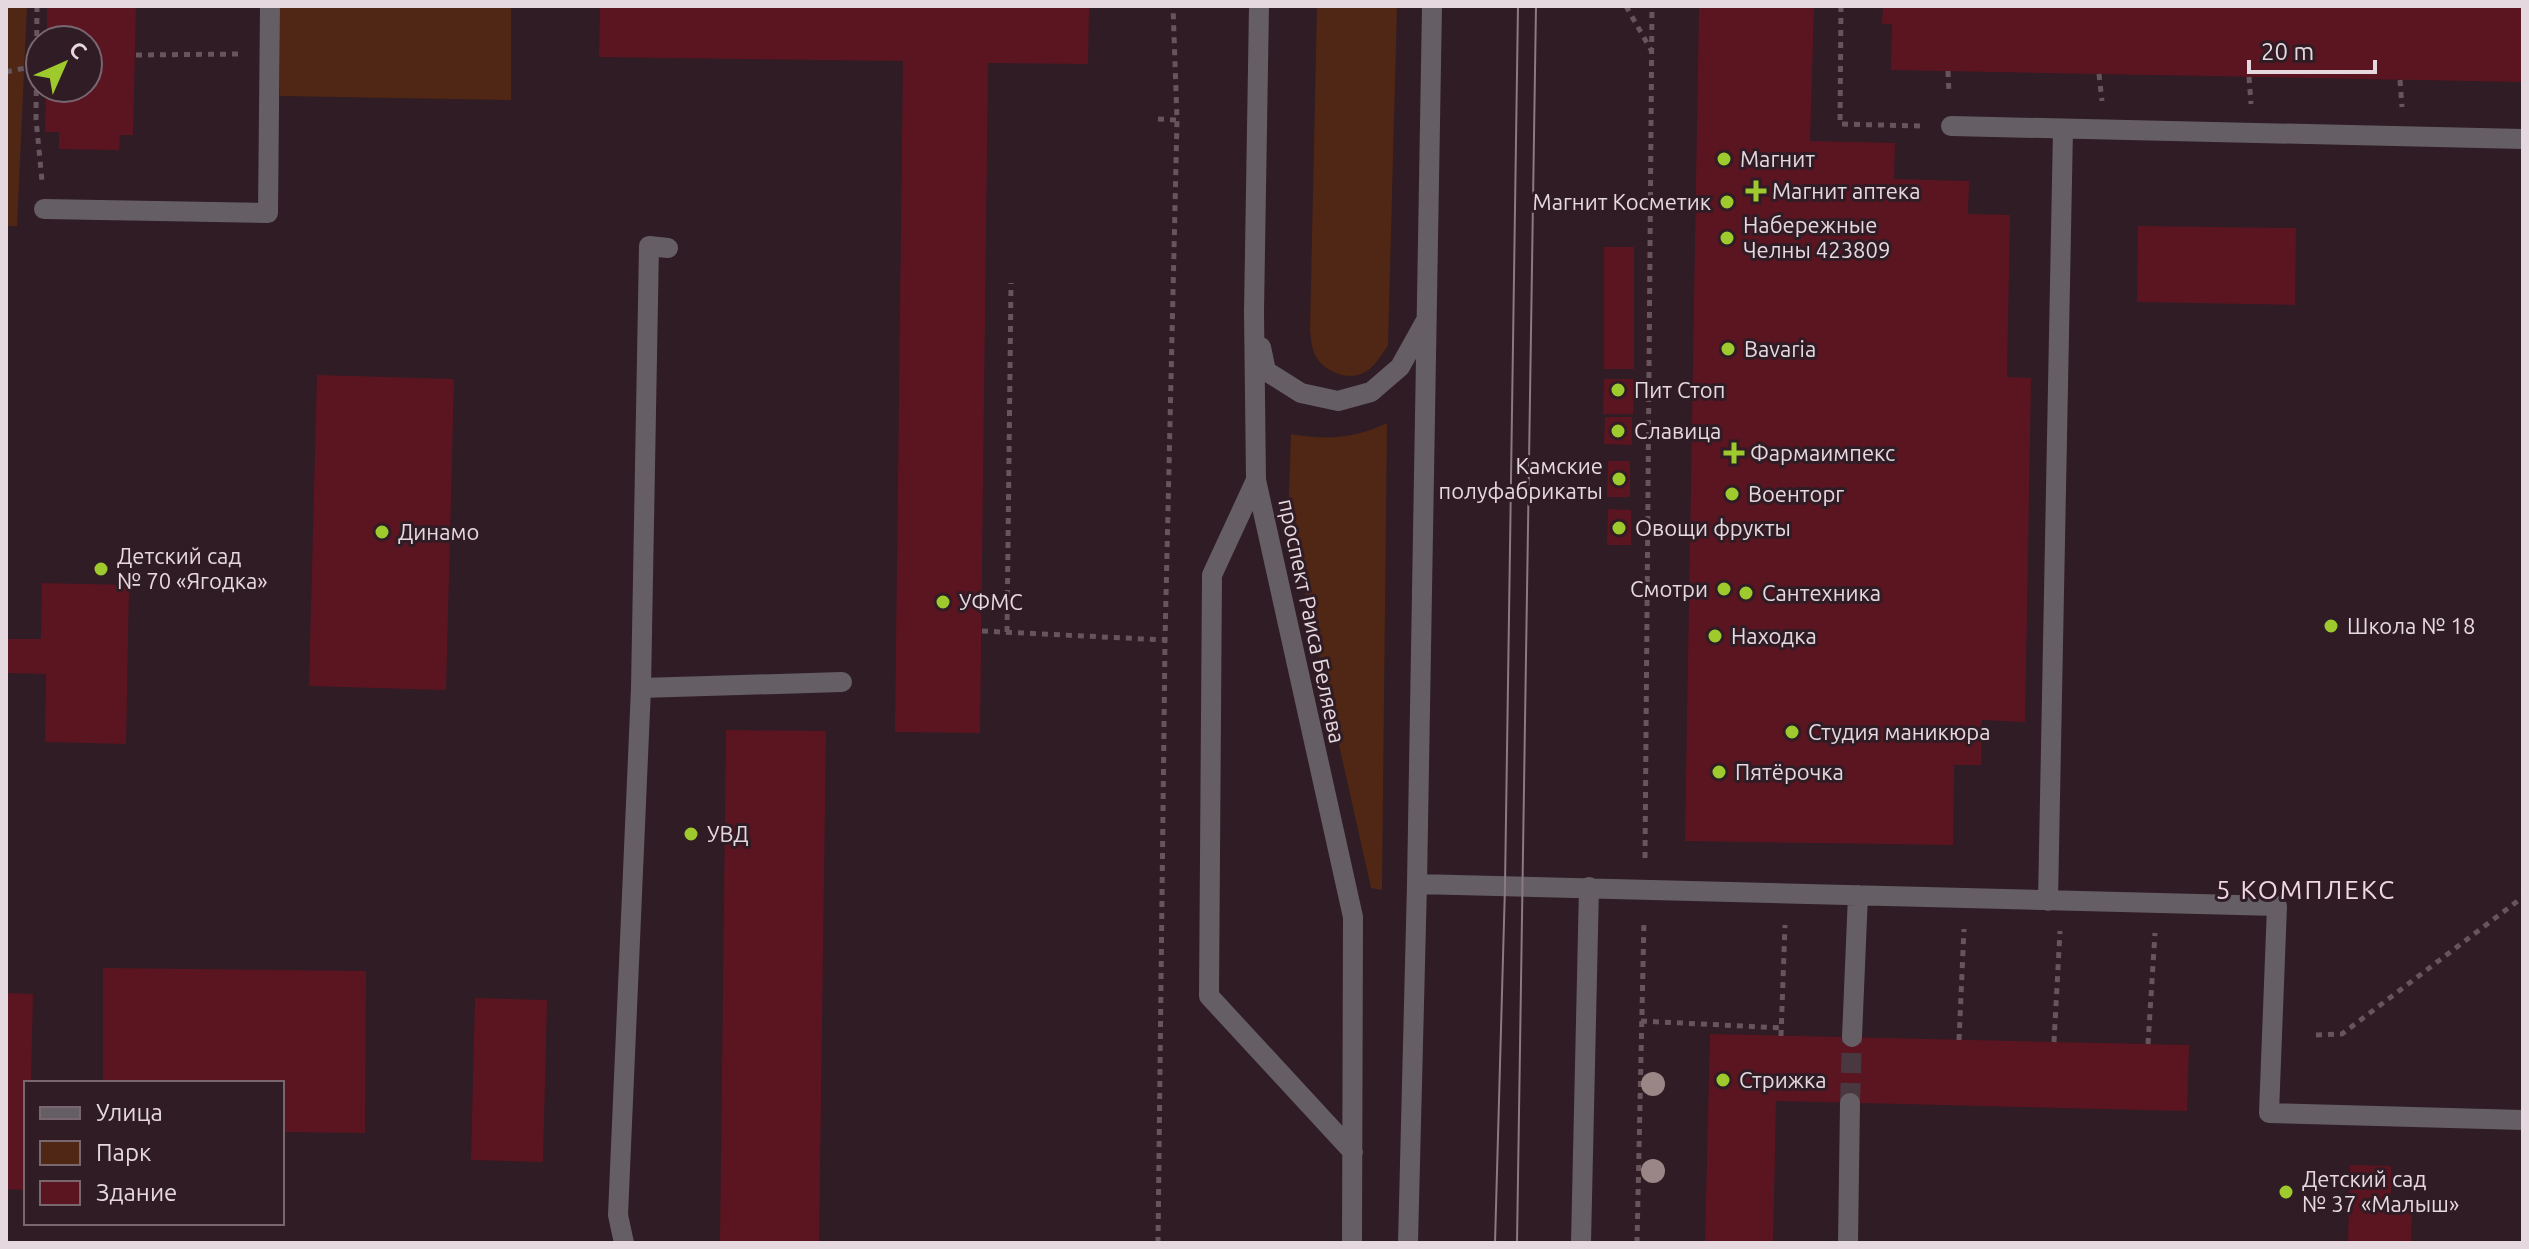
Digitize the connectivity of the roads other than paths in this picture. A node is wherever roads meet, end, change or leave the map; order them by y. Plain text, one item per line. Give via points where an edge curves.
1 (270, 6) edge
2 (1259, 6) edge
3 (1432, 6) edge
4 (1951, 126) road end
5 (2063, 129) junction
6 (2523, 139) edge
7 (44, 209) road end
8 (668, 248) dead end
9 (1254, 312) junction
10 (1427, 320) junction
11 (1256, 480) junction
12 (842, 682) dead end
13 (641, 688) junction
14 (1417, 884) junction
15 (1589, 887) junction
16 (1858, 895) junction
17 (2055, 901) junction
18 (1852, 1037) tunnel mouth
19 (1850, 1103) tunnel mouth
20 (2523, 1120) edge
21 (1353, 1152) junction
22 (624, 1243) edge
23 (1352, 1243) edge
24 (1408, 1243) edge
25 (1581, 1243) edge
26 (1848, 1243) edge

1 - 7 street via 268,213
2 - 9 street, проспект Раиса Беляева
3 - 10 street
4 - 5 street
5 - 6 street
5 - 17 street
8 - 13 street via 649,246
9 - 10 street via 1266,371 1301,393 1338,401 1371,392 1400,367
9 - 11 street, проспект Раиса Беляева
10 - 14 street
11 - 21 street, проспект Раиса Беляева via 1353,917
11 - 21 street via 1212,575 1209,996
12 - 13 street
13 - 22 street via 618,1215
14 - 15 street
14 - 24 street
15 - 16 street
15 - 25 street
16 - 17 street
16 - 18 street
17 - 20 street via 2277,906 2269,1113
19 - 26 street
21 - 23 street, проспект Раиса Беляева

